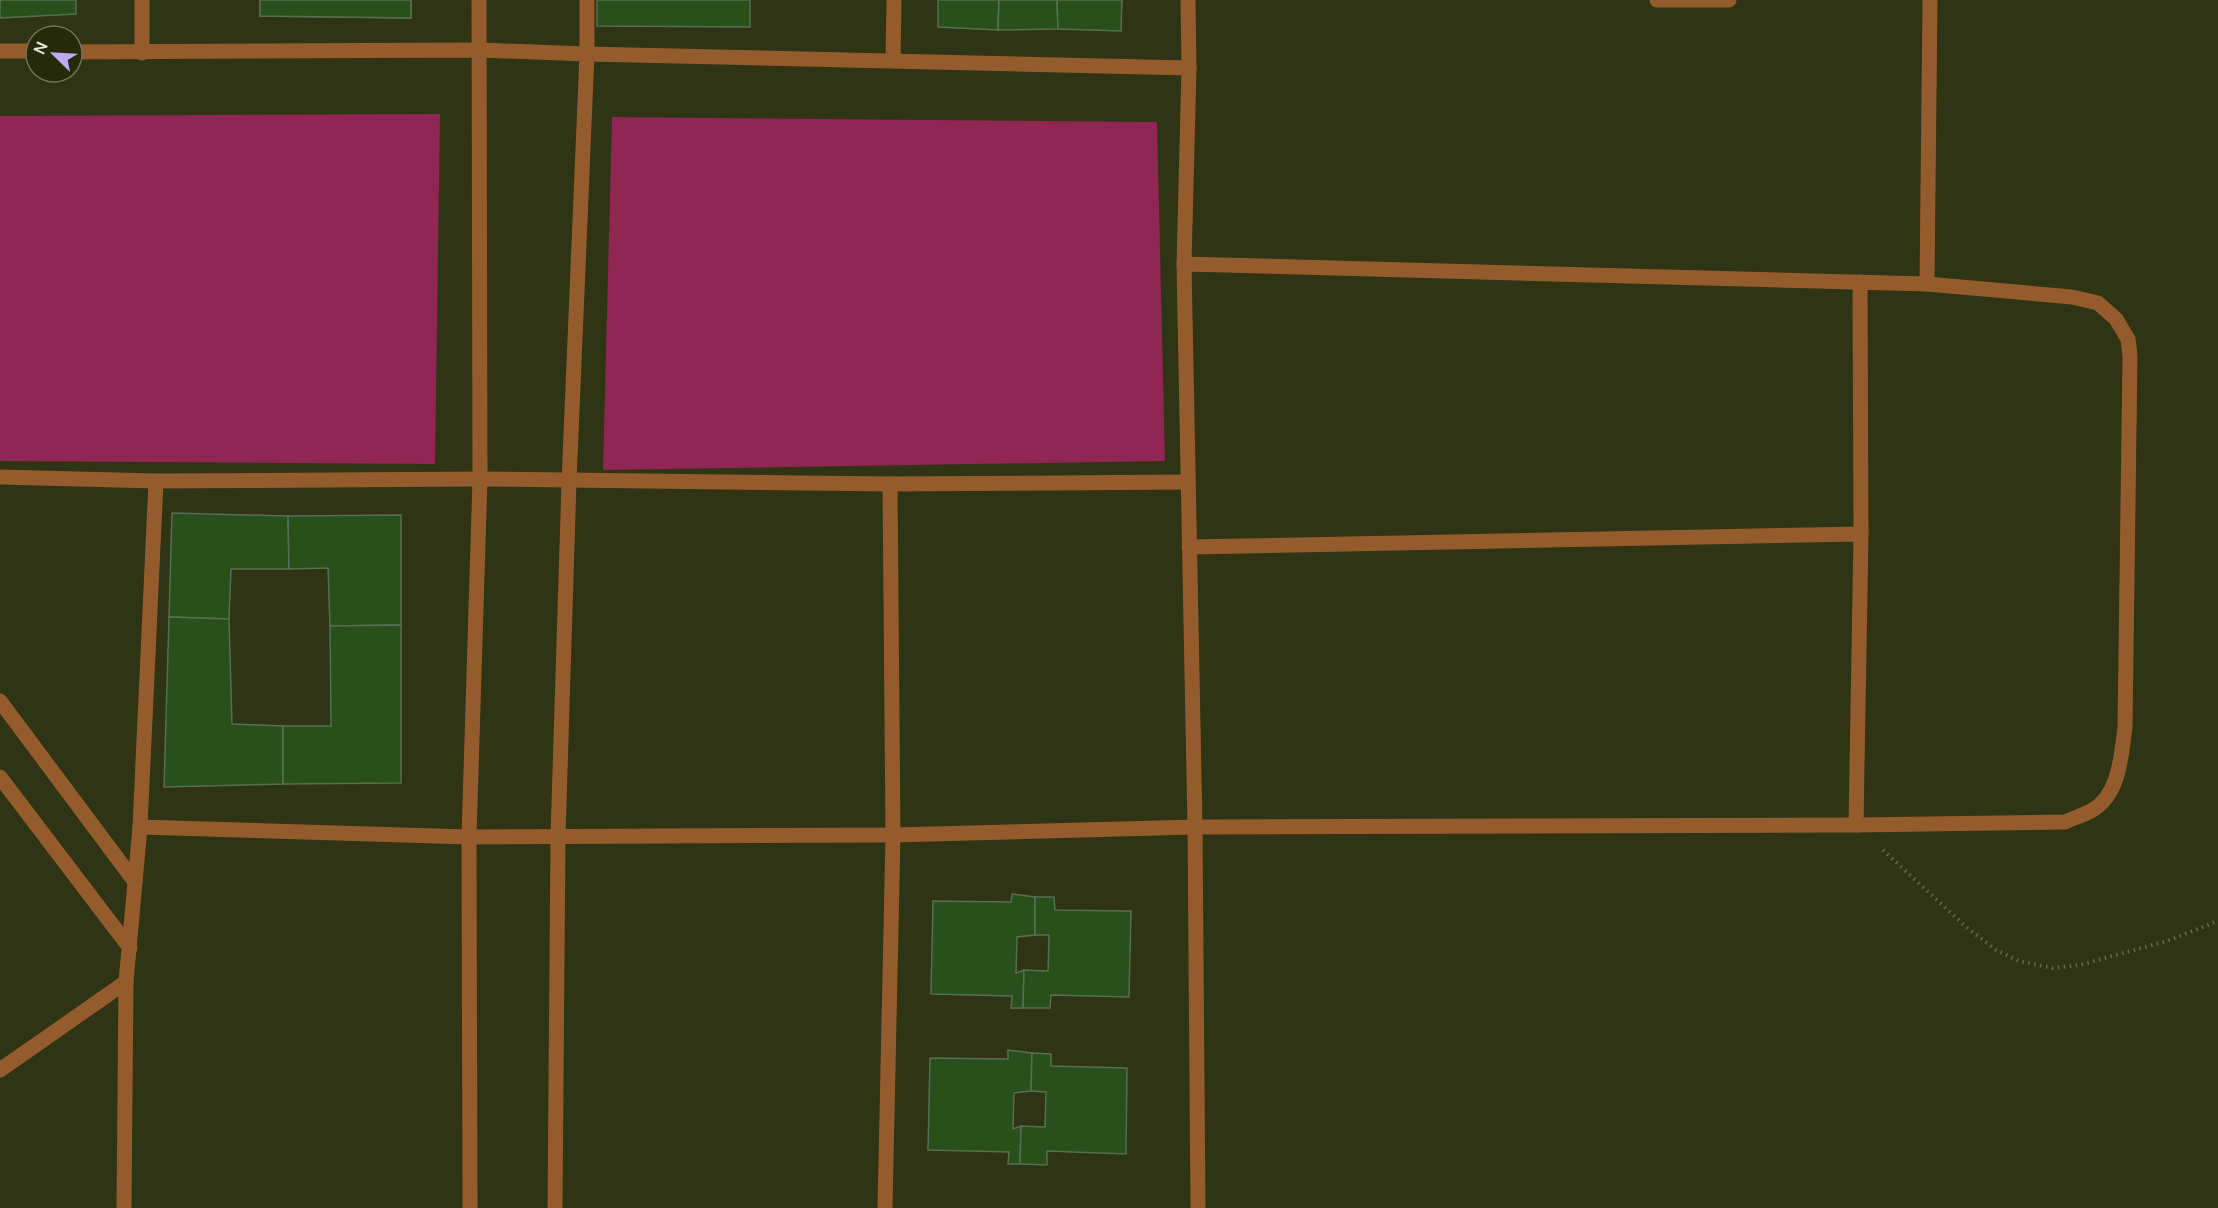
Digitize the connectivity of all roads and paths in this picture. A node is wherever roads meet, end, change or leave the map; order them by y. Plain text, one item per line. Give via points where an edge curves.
1 (142, 0) edge
2 (479, 0) edge
3 (587, 0) edge
4 (894, 0) edge
5 (1188, 0) edge
6 (1657, 0) edge
7 (1729, 0) edge
8 (1930, 0) edge
9 (1692, 1) edge
10 (479, 50) junction
11 (0, 51) edge
12 (24, 51) edge
13 (84, 52) edge
14 (142, 53) junction
15 (588, 54) junction
16 (893, 61) junction
17 (1189, 68) junction
18 (1185, 264) junction
19 (1860, 282) junction
20 (1927, 284) junction
21 (0, 477) edge
22 (480, 479) junction
23 (156, 482) junction
24 (569, 482) junction
25 (1187, 482) junction
26 (890, 484) junction
27 (1861, 534) junction
28 (1189, 547) junction
29 (0, 701) edge
30 (0, 777) edge
31 (1856, 825) junction
32 (140, 827) junction
33 (1195, 827) junction
34 (893, 835) junction
35 (558, 836) junction
36 (470, 837) junction
37 (135, 882) junction
38 (2218, 921) edge
39 (130, 948) junction
40 (126, 982) junction
41 (0, 1070) edge
42 (124, 1208) edge
43 (470, 1208) edge
44 (555, 1208) edge
45 (885, 1208) edge
46 (1198, 1208) edge

1 - 14 street
2 - 10 street
3 - 15 street
4 - 16 street
5 - 17 street
6 - 9 street
7 - 9 street
8 - 20 street
10 - 14 street
10 - 15 street
10 - 22 street
11 - 12 street
13 - 14 street
15 - 16 street
15 - 24 street
16 - 17 street
17 - 18 street
18 - 19 street
18 - 25 street
19 - 20 street
19 - 27 street
20 - 31 street via 2072,297 2098,303 2116,319 2128,339 2125,727 2111,792 2093,810 2065,822
21 - 23 street
22 - 23 street
22 - 24 street
22 - 36 street
23 - 32 street
24 - 26 street
24 - 35 street
25 - 26 street
25 - 28 street
26 - 34 street
27 - 28 street
27 - 31 street
28 - 33 street
29 - 37 street
30 - 39 street
31 - 33 street
31 - 38 path via 1965,926 1996,950 2019,961 2053,968 2080,965 2167,941
32 - 36 street
32 - 37 street
33 - 34 street
33 - 46 street
34 - 35 street
34 - 45 street
35 - 36 street
35 - 44 street
36 - 43 street
37 - 39 street
39 - 40 street
40 - 41 street
40 - 42 street

